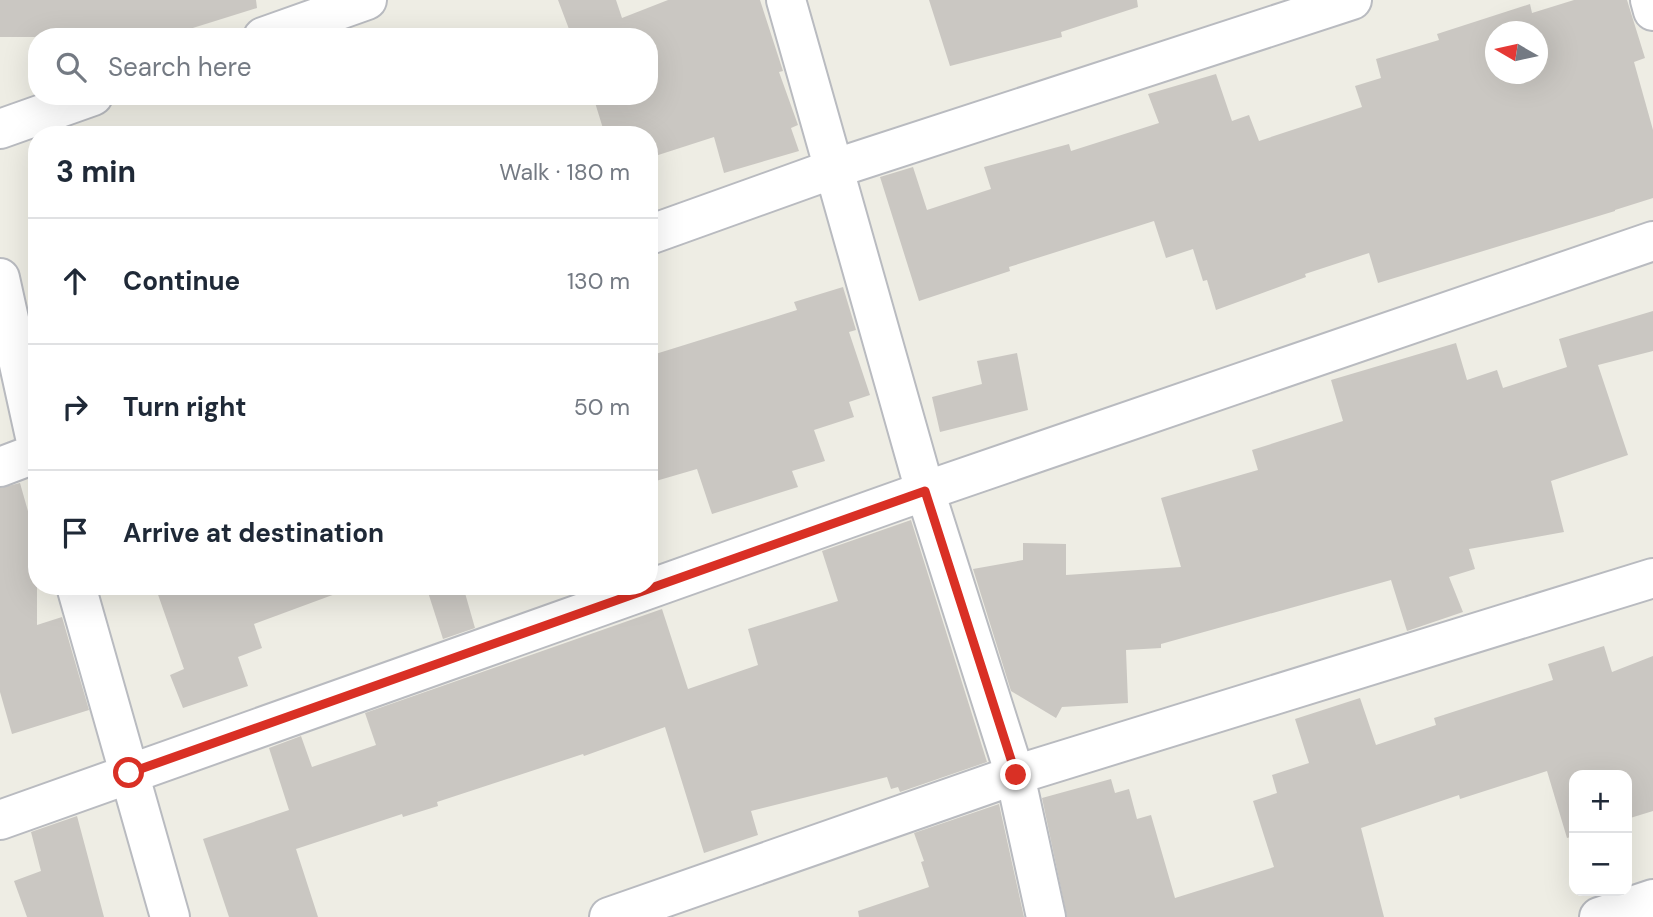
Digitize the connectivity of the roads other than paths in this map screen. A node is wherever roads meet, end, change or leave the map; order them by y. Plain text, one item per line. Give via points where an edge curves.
1 (367, 0) edge
2 (786, 0) edge
3 (1352, 0) edge
4 (1650, 0) edge
5 (1653, 11) edge
6 (288, 28) edge
7 (68, 105) edge
8 (0, 129) edge
9 (833, 169) junction
10 (658, 232) edge
11 (1653, 241) edge
12 (0, 278) edge
13 (28, 405) edge
14 (28, 456) edge
15 (0, 467) edge
16 (925, 491) junction
17 (1653, 578) edge
18 (658, 586) edge
19 (79, 595) edge
20 (631, 595) edge
21 (129, 773) junction
22 (1016, 775) junction
23 (0, 820) edge
24 (1653, 899) edge
25 (170, 917) edge
26 (609, 917) edge
27 (1046, 917) edge
28 (1599, 917) edge

1 - 6 street
2 - 9 street
3 - 9 street
4 - 5 street
7 - 8 street
9 - 10 street
9 - 16 street
11 - 16 street
12 - 13 street
14 - 15 street
16 - 18 street
16 - 22 street
17 - 22 street
19 - 21 street
20 - 21 street
21 - 23 street
21 - 25 street
22 - 26 street
22 - 27 street
24 - 28 street

